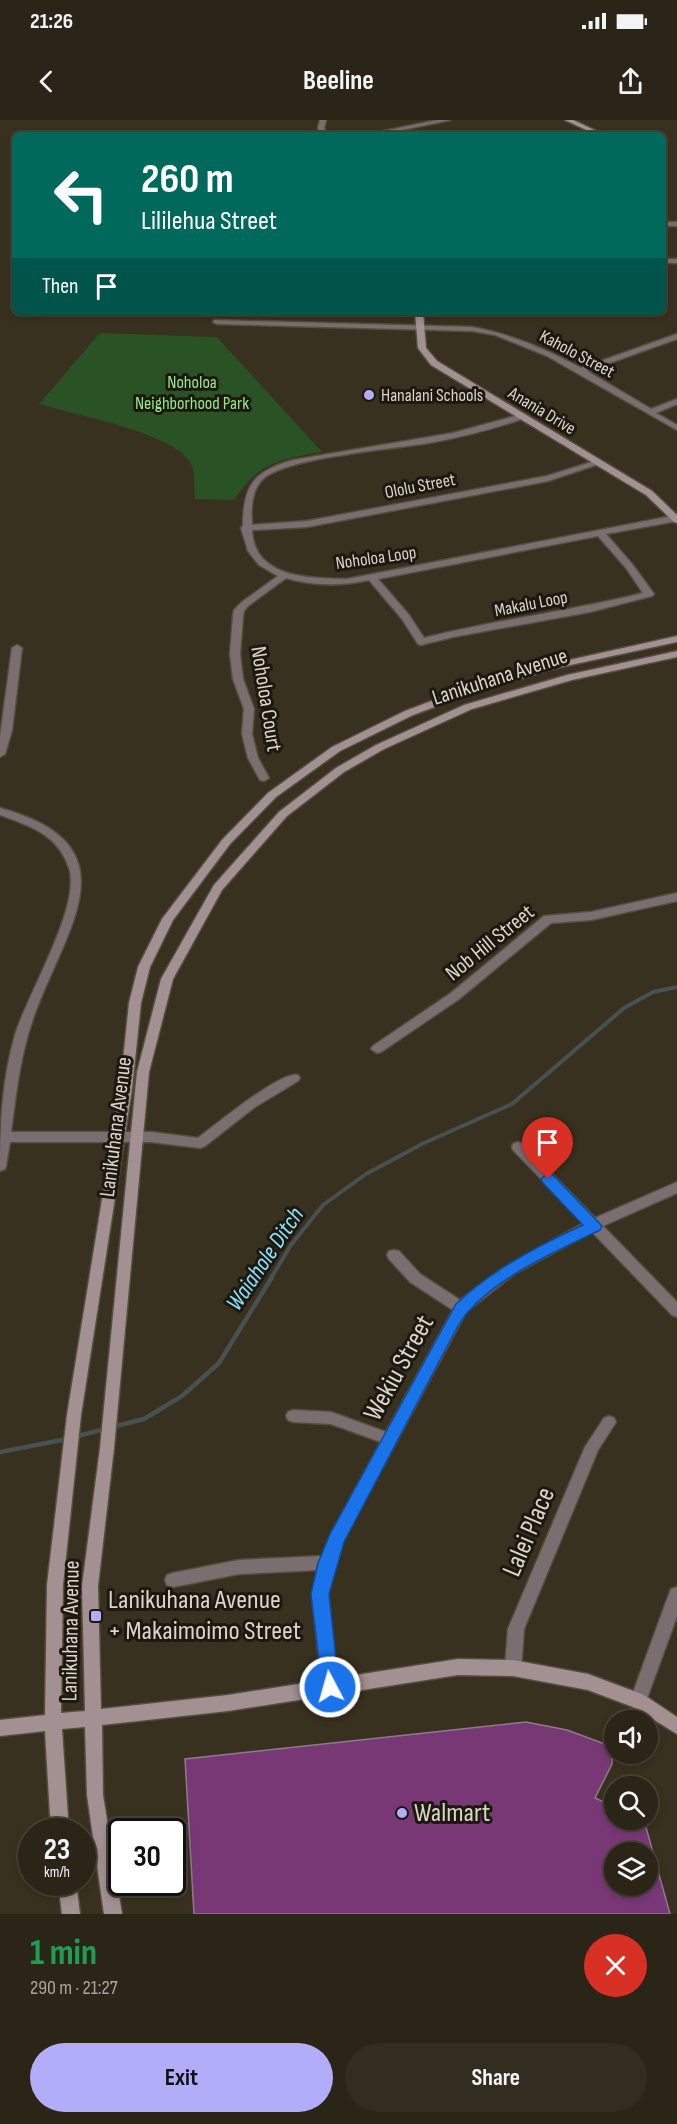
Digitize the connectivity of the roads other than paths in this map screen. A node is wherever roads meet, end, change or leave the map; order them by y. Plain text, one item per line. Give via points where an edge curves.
1 (447, 120) edge
2 (568, 120) edge
3 (384, 132) edge
4 (595, 132) edge
5 (419, 315) edge
6 (217, 322) dead end
7 (420, 328) junction
8 (677, 336) edge
9 (579, 371) junction
10 (677, 402) edge
11 (651, 412) junction
12 (519, 417) junction
13 (677, 428) edge
14 (598, 463) junction
15 (676, 519) edge
16 (246, 528) junction
17 (600, 533) junction
18 (285, 575) junction
19 (373, 579) junction
20 (677, 639) edge
21 (17, 648) dead end
22 (677, 654) edge
23 (0, 754) edge
24 (264, 778) dead end
25 (0, 811) edge
26 (677, 897) edge
27 (376, 1048) dead end
28 (294, 1078) dead end
29 (2, 1137) edge
30 (117, 1137) junction
31 (134, 1137) junction
32 (518, 1148) dead end
33 (0, 1166) edge
34 (677, 1187) edge
35 (594, 1226) junction
36 (394, 1255) dead end
37 (461, 1308) junction
38 (677, 1311) edge
39 (293, 1416) dead end
40 (609, 1422) dead end
41 (389, 1439) junction
42 (327, 1563) junction
43 (172, 1580) dead end
44 (677, 1594) edge
45 (513, 1668) junction
46 (330, 1687) junction
47 (638, 1701) junction
48 (92, 1719) junction
49 (53, 1722) junction
50 (677, 1726) edge
51 (0, 1728) edge
52 (59, 1818) edge
53 (69, 1896) edge
54 (71, 1914) edge
55 (113, 1914) edge

1 - 3 street
2 - 4 main road
5 - 7 main road, Anania Drive
6 - 7 street, Kaholo Street
7 - 9 street, Kaholo Street via 500,333
7 - 12 main road, Anania Drive via 422,348 434,363
8 - 9 street
9 - 11 street, Kaholo Street
10 - 11 street
11 - 13 street, Kaholo Street
12 - 14 main road, Anania Drive
12 - 16 street, Noholoa Loop via 481,429 282,466 254,482
14 - 15 main road, Anania Drive via 649,493
14 - 16 street, Ololu Street via 548,478 307,524
15 - 17 street, Noholoa Loop
16 - 18 street, Noholoa Loop via 250,551 257,560
17 - 19 street, Noholoa Loop
17 - 19 street, Makalu Loop via 649,594 421,642 413,626
18 - 19 street, Noholoa Loop via 326,581
18 - 24 street, Noholoa Court via 245,604 238,616 238,679 249,709 247,734 253,758
20 - 30 main road, Lanikuhana Avenue via 550,667 409,713 336,749 272,795 226,842 198,878 168,919 144,967 135,1003
21 - 23 street via 7,730
22 - 31 main road, Lanikuhana Avenue via 570,677 439,718 340,770 283,814 218,888 167,979 143,1072
25 - 29 street via 24,818 56,837 78,879 72,916 27,1019
26 - 27 street, Nob Hill Street via 591,916 548,919 455,996
28 - 31 street via 251,1104 200,1143
29 - 30 street
29 - 33 street
30 - 31 street
30 - 49 main road, Lanikuhana Avenue via 74,1415 55,1585
31 - 48 main road, Lanikuhana Avenue via 107,1448 90,1586
32 - 35 street
34 - 35 street, Wekiu Street
35 - 37 street, Wekiu Street via 485,1286
35 - 38 street
36 - 37 street via 415,1278
37 - 41 street, Wekiu Street
39 - 41 street via 331,1418
40 - 45 street, Lalei Place via 592,1448 516,1629
41 - 42 street, Wekiu Street
42 - 43 street via 240,1568
42 - 46 street, Wekiu Street via 320,1594
44 - 47 street
45 - 46 main road via 458,1667
45 - 47 main road via 588,1682
46 - 48 main road
47 - 50 main road
48 - 49 main road
48 - 55 main road, Lanikuhana Avenue via 95,1795
49 - 51 main road
49 - 52 main road, Lanikuhana Avenue
53 - 54 main road

